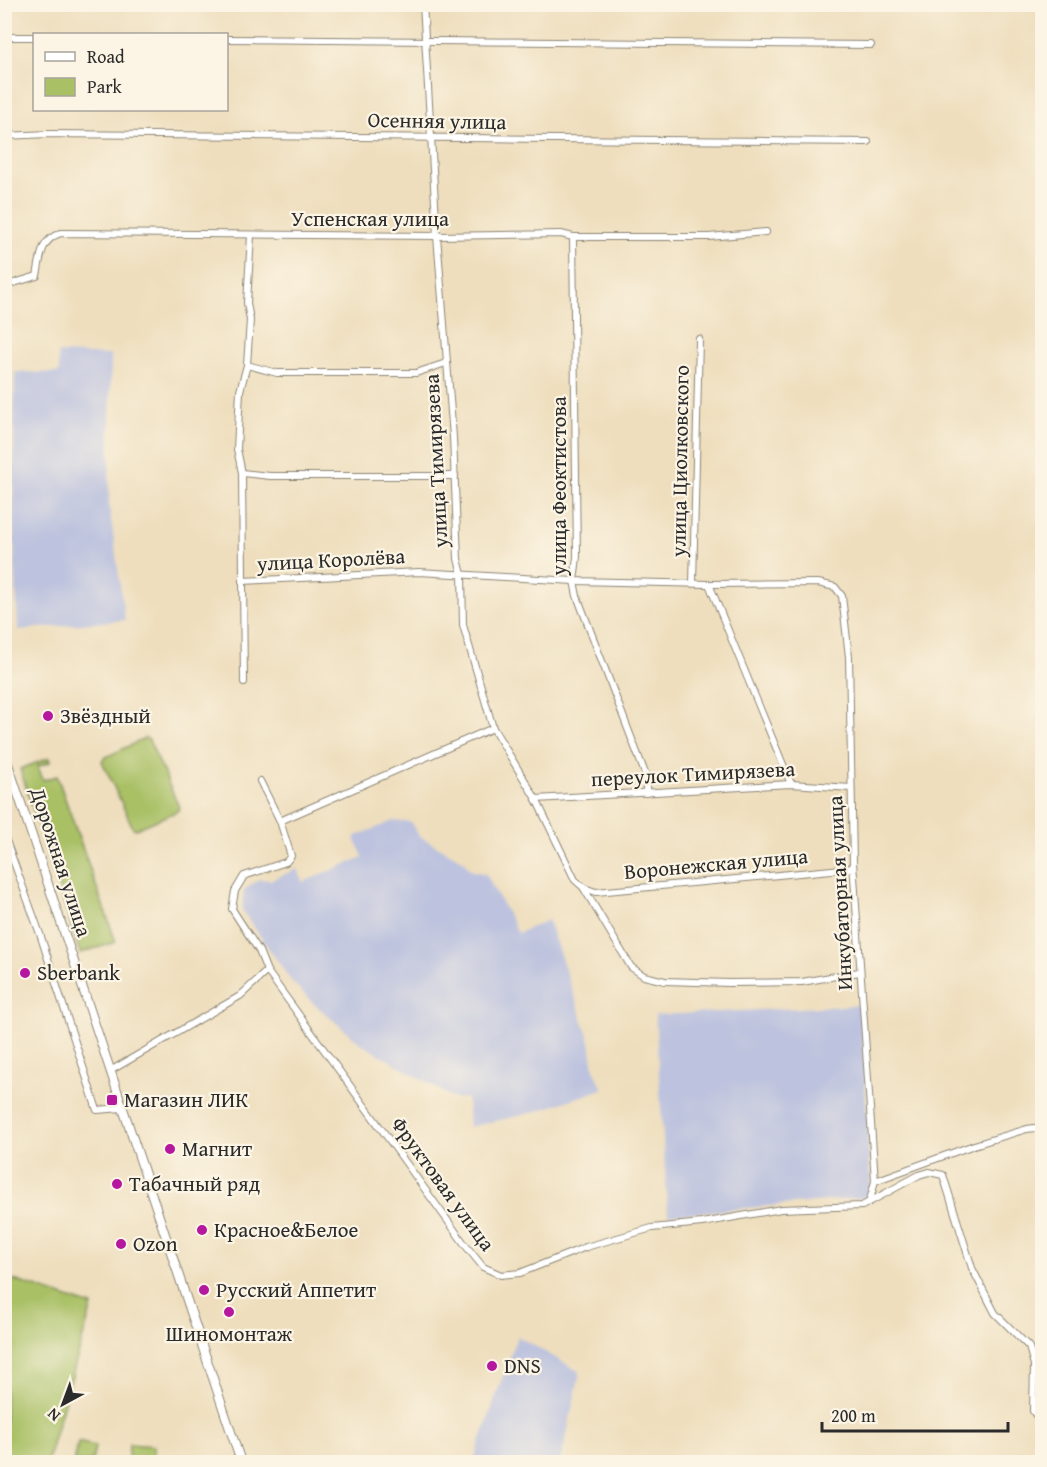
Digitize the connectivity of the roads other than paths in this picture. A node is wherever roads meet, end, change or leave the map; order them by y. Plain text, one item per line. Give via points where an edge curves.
1 (423, 4) edge
2 (4, 37) edge
3 (33, 37) edge
4 (228, 39) edge
5 (424, 41) junction
6 (872, 45) dead end
7 (4, 135) edge
8 (431, 137) junction
9 (868, 142) dead end
10 (766, 232) dead end
11 (251, 235) junction
12 (437, 236) junction
13 (573, 237) junction
14 (4, 286) edge
15 (699, 339) dead end
16 (447, 363) junction
17 (247, 365) junction
18 (242, 473) junction
19 (455, 476) junction
20 (462, 574) junction
21 (242, 581) junction
22 (574, 581) junction
23 (693, 583) junction
24 (709, 584) junction
25 (835, 587) joint
26 (244, 682) dead end
27 (493, 728) junction
28 (4, 752) edge
29 (260, 781) dead end
30 (791, 784) junction
31 (851, 788) junction
32 (646, 794) junction
33 (536, 799) junction
34 (280, 821) junction
35 (4, 835) edge
36 (853, 868) junction
37 (583, 887) junction
38 (267, 971) junction
39 (859, 972) junction
40 (110, 1071) junction
41 (122, 1108) junction
42 (1042, 1127) edge
43 (875, 1181) junction
44 (870, 1200) junction
45 (1042, 1423) edge
46 (241, 1462) edge

1 - 5 street, улица Тимирязева
2 - 3 street
4 - 5 street
5 - 6 street
5 - 8 street, улица Тимирязева
7 - 8 street, Осенняя улица
8 - 9 street, Осенняя улица
8 - 12 street, улица Тимирязева
10 - 13 street, Успенская улица via 710,237
11 - 12 street, Успенская улица
11 - 14 street, Успенская улица via 61,233 49,237 43,246 37,276
11 - 17 street
12 - 13 street, Успенская улица
12 - 16 street, улица Тимирязева
13 - 22 street, улица Феоктистова via 577,557
15 - 23 street, улица Циолковского
16 - 17 street via 416,373 277,373
16 - 19 street, улица Тимирязева
17 - 18 street via 240,391 237,449
18 - 19 street
18 - 21 street
19 - 20 street, улица Тимирязева
20 - 21 street, улица Королёва via 419,572
20 - 22 street, улица Королёва
20 - 27 street, улица Тимирязева via 463,625
21 - 26 street
22 - 23 street, улица Королёва
22 - 32 street, улица Феоктистова via 646,776
23 - 24 street, улица Королёва
24 - 25 street, улица Королёва via 818,583
24 - 30 street
25 - 31 street, Инкубаторная улица via 842,596 849,657
27 - 33 street, улица Тимирязева
27 - 34 street
28 - 40 main road, Дорожная улица
29 - 34 street
30 - 31 street, переулок Тимирязева
30 - 32 street, переулок Тимирязева
31 - 36 street, Инкубаторная улица
32 - 33 street, переулок Тимирязева
33 - 37 street, улица Тимирязева via 575,880
34 - 38 street via 291,856 286,862 243,876 232,909
35 - 41 street via 98,1110
36 - 37 street, Воронежская улица via 596,892
36 - 39 street, Инкубаторная улица
37 - 39 street, улица Тимирязева via 631,967 644,976 665,981 802,982
38 - 40 street via 240,996
38 - 44 street, Фруктовая улица via 466,1246 483,1268 501,1275 520,1273 586,1247 652,1228 781,1209 862,1206
39 - 43 street, Инкубаторная улица
40 - 41 main road, Дорожная улица
41 - 46 main road, Дорожная улица
42 - 43 street via 974,1145
43 - 44 street, Инкубаторная улица
44 - 45 street, Фруктовая улица via 919,1175 943,1175 972,1268 995,1313 1029,1347 1035,1365 1033,1411

